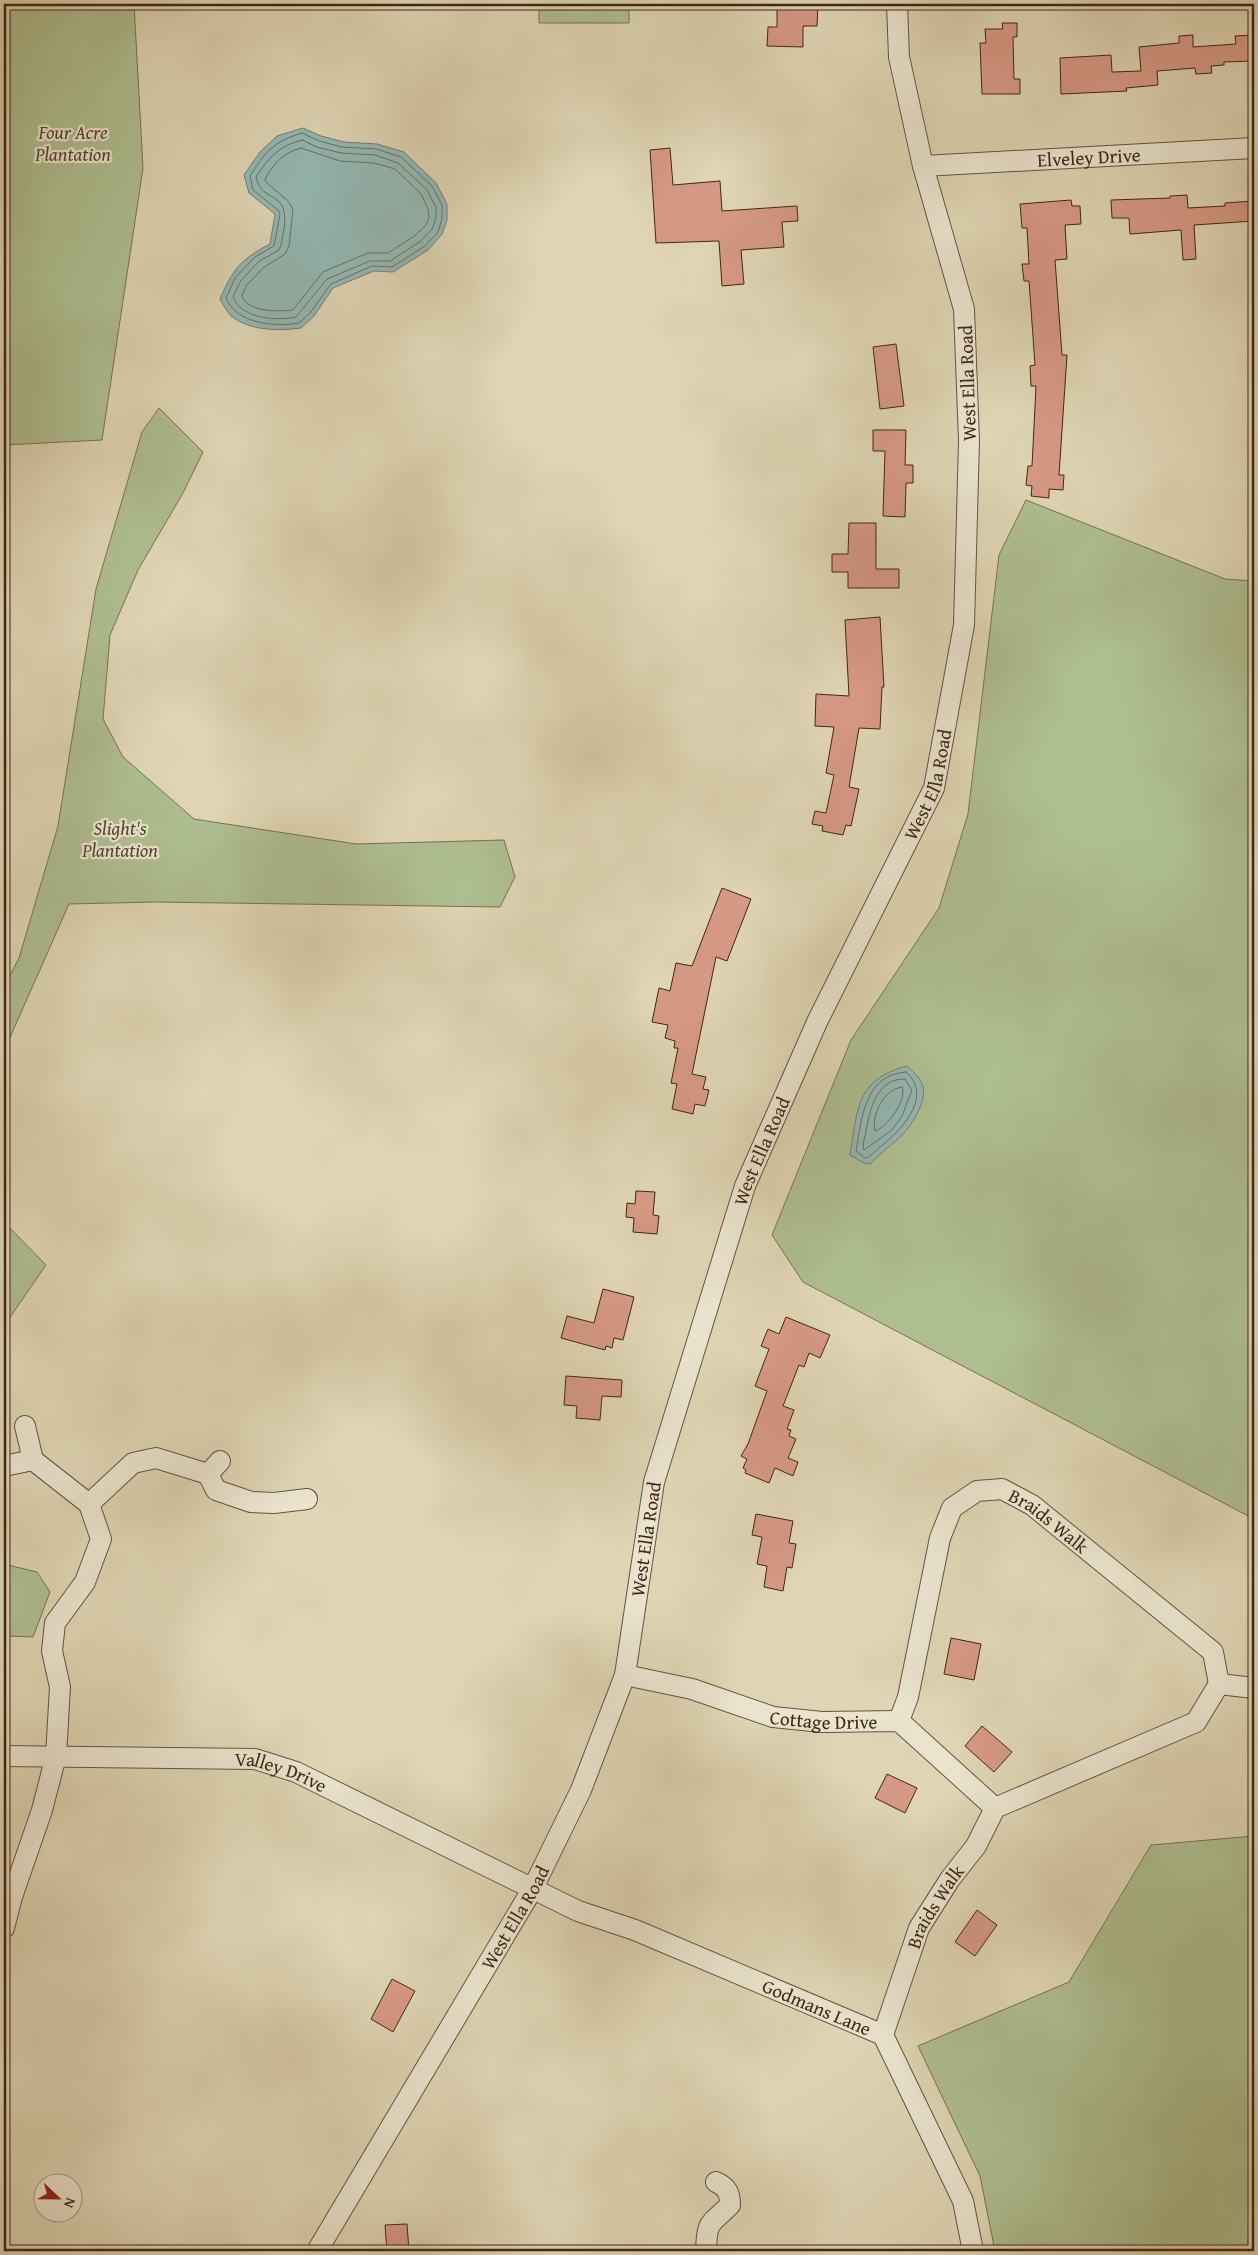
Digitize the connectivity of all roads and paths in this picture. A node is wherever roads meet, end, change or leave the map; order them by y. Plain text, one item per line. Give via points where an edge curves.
1 (897, 4) edge
2 (1254, 148) edge
3 (923, 166) junction
4 (25, 1426) dead end
5 (33, 1460) junction
6 (4, 1466) edge
7 (307, 1499) dead end
8 (89, 1504) junction
9 (625, 1675) junction
10 (1219, 1684) junction
11 (1254, 1688) edge
12 (899, 1721) junction
13 (4, 1756) edge
14 (56, 1756) junction
15 (995, 1808) junction
16 (533, 1888) junction
17 (4, 1928) edge
18 (884, 2035) junction
19 (716, 2182) dead end
20 (322, 2250) edge
21 (706, 2251) edge
22 (974, 2251) edge

1 - 3 street, West Ella Road via 899,57
2 - 3 street, Elveley Drive
3 - 9 street, West Ella Road via 964,309 969,441 964,625 934,788 817,1022 745,1186 654,1482
4 - 5 street
5 - 6 street
5 - 8 street
7 - 8 street via 254,1503 215,1475 156,1458 133,1463
8 - 14 street via 101,1538 85,1582 55,1623 52,1651 60,1688
9 - 12 street, Cottage Drive via 692,1689 773,1717 822,1722
9 - 16 street, West Ella Road via 582,1790
10 - 11 street
10 - 12 street, Braids Walk via 1213,1652 1032,1505 1002,1489 977,1491 952,1508 940,1538 908,1697
10 - 15 street via 1196,1722
12 - 15 street, Cottage Drive
13 - 14 street, Valley Drive
14 - 16 street, Valley Drive via 255,1759 296,1772
14 - 17 street
15 - 18 street, Braids Walk via 976,1846 950,1879 919,1928
16 - 18 street, Godmans Lane via 578,1911 635,1930
16 - 20 street, West Ella Road
18 - 22 street, Godmans Lane via 964,2201
19 - 21 street via 725,2185 730,2205 706,2228

